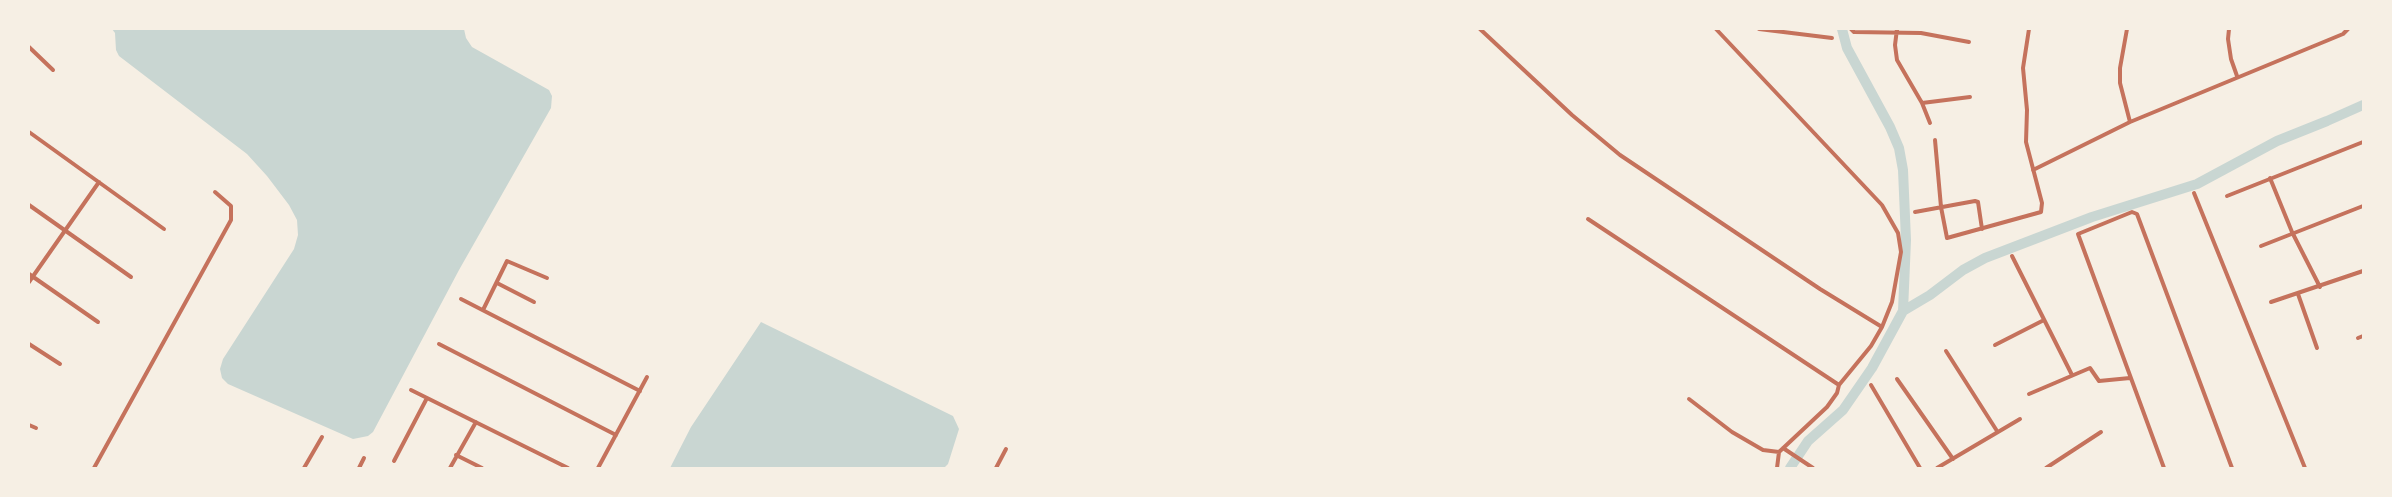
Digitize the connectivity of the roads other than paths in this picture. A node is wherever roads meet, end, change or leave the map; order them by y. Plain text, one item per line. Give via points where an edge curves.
1 (1480, 29) edge
2 (1716, 29) edge
3 (1759, 29) edge
4 (1851, 29) edge
5 (2029, 29) edge
6 (2127, 29) edge
7 (2229, 29) edge
8 (2348, 29) edge
9 (1897, 30) edge
10 (1832, 38) dead end
11 (1969, 42) dead end
12 (29, 47) edge
13 (53, 70) dead end
14 (2237, 76) junction
15 (1970, 97) dead end
16 (1922, 103) junction
17 (2130, 122) junction
18 (1930, 123) dead end
19 (29, 132) edge
20 (1935, 140) dead end
21 (2363, 142) edge
22 (2034, 170) junction
23 (2270, 178) junction
24 (99, 182) junction
25 (215, 192) dead end
26 (2194, 193) dead end
27 (2227, 196) dead end
28 (29, 205) edge
29 (2363, 206) edge
30 (1941, 207) junction
31 (1915, 212) dead end
32 (1588, 219) dead end
33 (164, 229) dead end
34 (1982, 230) junction
35 (63, 232) junction
36 (2292, 232) junction
37 (2261, 246) dead end
38 (2012, 256) dead end
39 (2363, 271) edge
40 (31, 275) edge
41 (132, 277) dead end
42 (547, 278) dead end
43 (29, 282) edge
44 (497, 283) junction
45 (2320, 286) junction
46 (2298, 294) junction
47 (461, 299) dead end
48 (534, 302) dead end
49 (2271, 302) dead end
50 (483, 310) junction
51 (2044, 320) junction
52 (98, 322) dead end
53 (1882, 327) junction
54 (2363, 336) edge
55 (2358, 338) dead end
56 (29, 344) edge
57 (439, 344) dead end
58 (1995, 344) dead end
59 (2317, 348) dead end
60 (1946, 351) dead end
61 (60, 364) dead end
62 (2072, 375) junction
63 (647, 377) dead end
64 (2130, 378) junction
65 (1897, 379) dead end
66 (1839, 385) junction
67 (1870, 385) dead end
68 (411, 390) dead end
69 (640, 390) junction
70 (2029, 394) dead end
71 (427, 398) junction
72 (1689, 399) dead end
73 (2020, 419) dead end
74 (476, 422) junction
75 (29, 424) edge
76 (36, 428) dead end
77 (1998, 431) junction
78 (2101, 432) dead end
79 (616, 435) junction
80 (322, 437) dead end
81 (1006, 449) dead end
82 (1785, 449) junction
83 (1779, 452) junction
84 (456, 455) junction
85 (364, 458) dead end
86 (1953, 459) junction
87 (394, 461) dead end
88 (94, 468) edge
89 (304, 468) edge
90 (358, 468) edge
91 (450, 468) edge
92 (482, 468) edge
93 (568, 468) edge
94 (598, 468) edge
95 (996, 468) edge
96 (1777, 468) edge
97 (1813, 468) edge
98 (1920, 468) edge
99 (1937, 468) edge
100 (2046, 468) edge
101 (2164, 468) edge
102 (2232, 468) edge
103 (2305, 468) edge

1 - 53 street via 1620,155
2 - 53 street via 1882,205 1898,233 1900,252 1892,302
3 - 10 street
4 - 9 street via 1854,32
5 - 22 street via 2023,68 2026,142
6 - 17 street via 2120,82
7 - 14 street via 2231,59
8 - 14 street via 2343,34
9 - 11 street
9 - 16 street via 1897,60
12 - 13 street
14 - 17 street
15 - 16 street
16 - 18 street
17 - 22 street
19 - 24 street
20 - 30 street
21 - 23 street
22 - 34 street via 2041,212
23 - 27 street
23 - 36 street
24 - 33 street
24 - 35 street
25 - 88 street via 231,206 231,220
26 - 103 street
28 - 35 street
29 - 36 street
30 - 31 street
30 - 34 street via 1977,202
30 - 34 street via 1947,238
32 - 66 street
35 - 40 street
35 - 41 street
36 - 37 street
36 - 45 street
38 - 51 street
39 - 45 street
40 - 43 street
40 - 52 street
42 - 44 street via 507,261
44 - 48 street
44 - 50 street
45 - 46 street
46 - 49 street
46 - 59 street
47 - 50 street
50 - 69 street
51 - 58 street
51 - 62 street
53 - 66 street
54 - 55 street
56 - 61 street
57 - 79 street
60 - 77 street
62 - 64 street via 2090,368 2099,382
62 - 70 street
63 - 69 street
64 - 101 street
64 - 102 street via 2078,234 2132,212 2137,214
65 - 86 street
66 - 82 street via 1827,407
67 - 98 street
68 - 71 street
69 - 79 street
71 - 74 street
71 - 87 street
72 - 83 street via 1762,450
73 - 77 street
74 - 84 street
74 - 93 street
75 - 76 street
77 - 86 street
78 - 100 street
79 - 94 street
80 - 89 street
81 - 95 street
82 - 83 street
82 - 97 street
83 - 96 street
84 - 91 street
84 - 92 street
85 - 90 street
86 - 99 street

